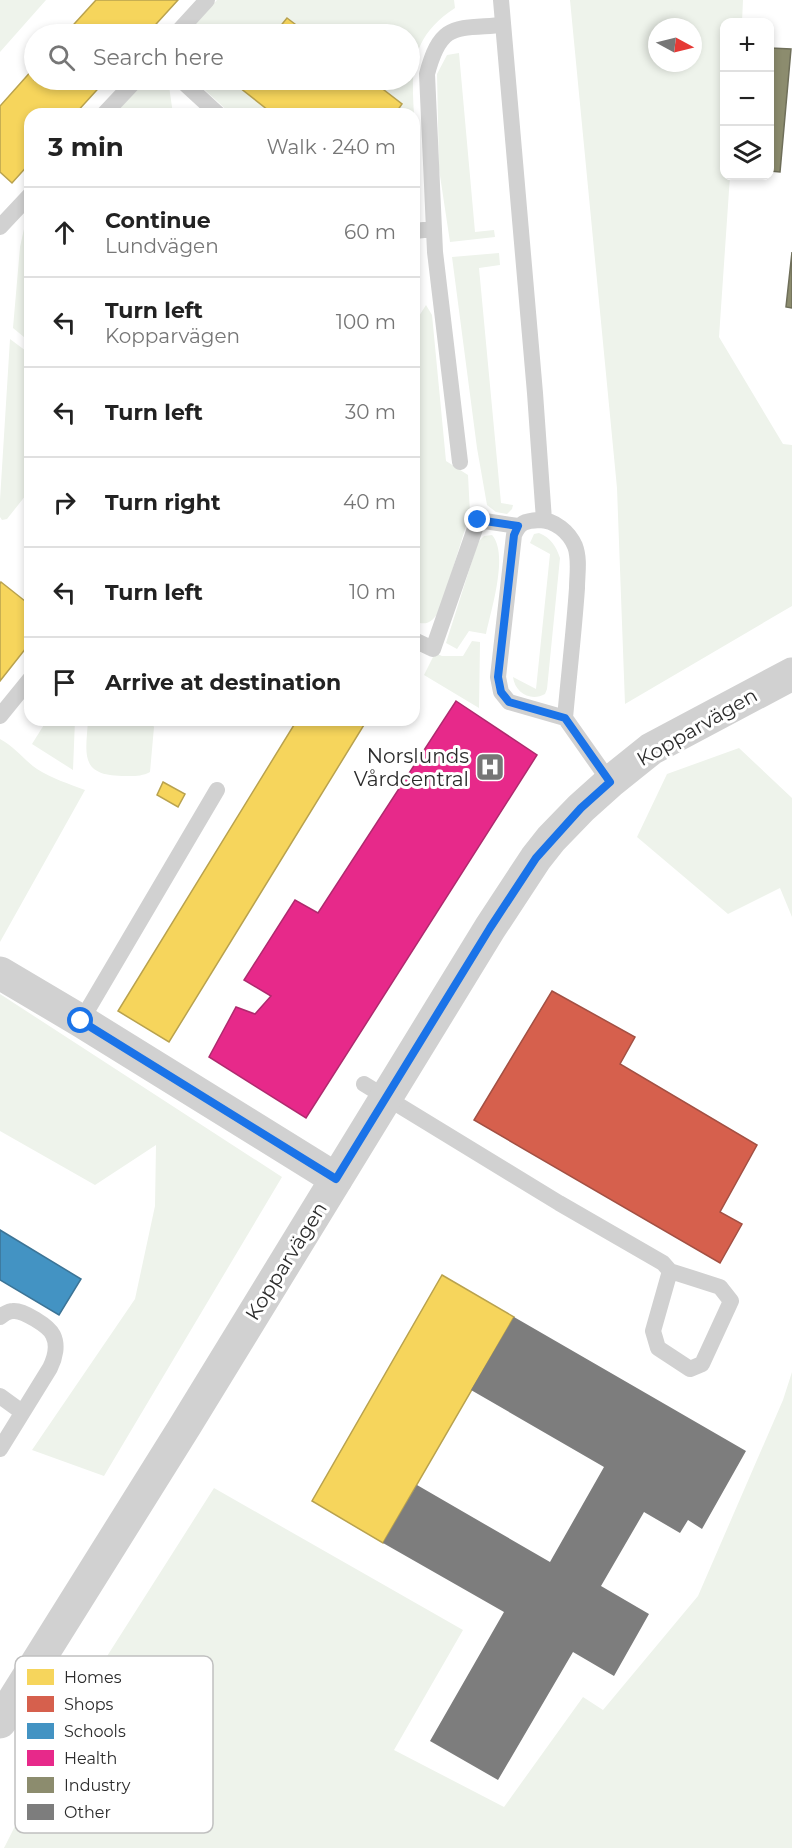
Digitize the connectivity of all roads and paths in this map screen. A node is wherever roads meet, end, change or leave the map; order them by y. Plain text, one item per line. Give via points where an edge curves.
1 (207, 0) edge
2 (501, 0) edge
3 (185, 24) edge
4 (503, 26) junction
5 (127, 90) edge
6 (192, 90) edge
7 (110, 108) edge
8 (212, 108) edge
9 (24, 201) edge
10 (0, 227) edge
11 (434, 229) junction
12 (420, 230) edge
13 (460, 462) dead end
14 (544, 520) junction
15 (518, 526) junction
16 (420, 643) edge
17 (792, 674) edge
18 (24, 686) edge
19 (0, 716) edge
20 (565, 718) junction
21 (610, 782) junction
22 (217, 790) dead end
23 (0, 973) edge
24 (81, 1021) junction
25 (374, 1091) junction
26 (336, 1179) junction
27 (670, 1271) junction
28 (0, 1317) edge
29 (0, 1396) edge
30 (22, 1412) junction
31 (0, 1449) edge
32 (37, 1656) edge
33 (15, 1691) edge
34 (3, 1710) edge

1 - 3 lane
2 - 4 lane
4 - 11 lane via 450,32 431,58 427,74
4 - 14 lane
5 - 7 lane
6 - 8 lane
9 - 10 lane
11 - 12 lane
11 - 13 lane
14 - 15 lane
14 - 20 lane via 566,532 575,546 578,562
15 - 16 lane via 478,520 433,649
15 - 20 lane via 498,677 501,692 509,702
17 - 21 street, Kopparvägen via 651,749
18 - 19 lane
20 - 21 lane
21 - 25 street, Kopparvägen via 536,858
22 - 24 lane
23 - 24 street
24 - 26 street
25 - 26 street, Kopparvägen
25 - 27 lane via 663,1263
26 - 32 street, Kopparvägen
27 - 27 lane via 653,1331 658,1348 690,1369 702,1364 731,1301 720,1287
28 - 30 lane via 10,1311 21,1312 52,1332 55,1341 50,1368
29 - 30 lane
30 - 31 lane
33 - 34 street, Kopparvägen

